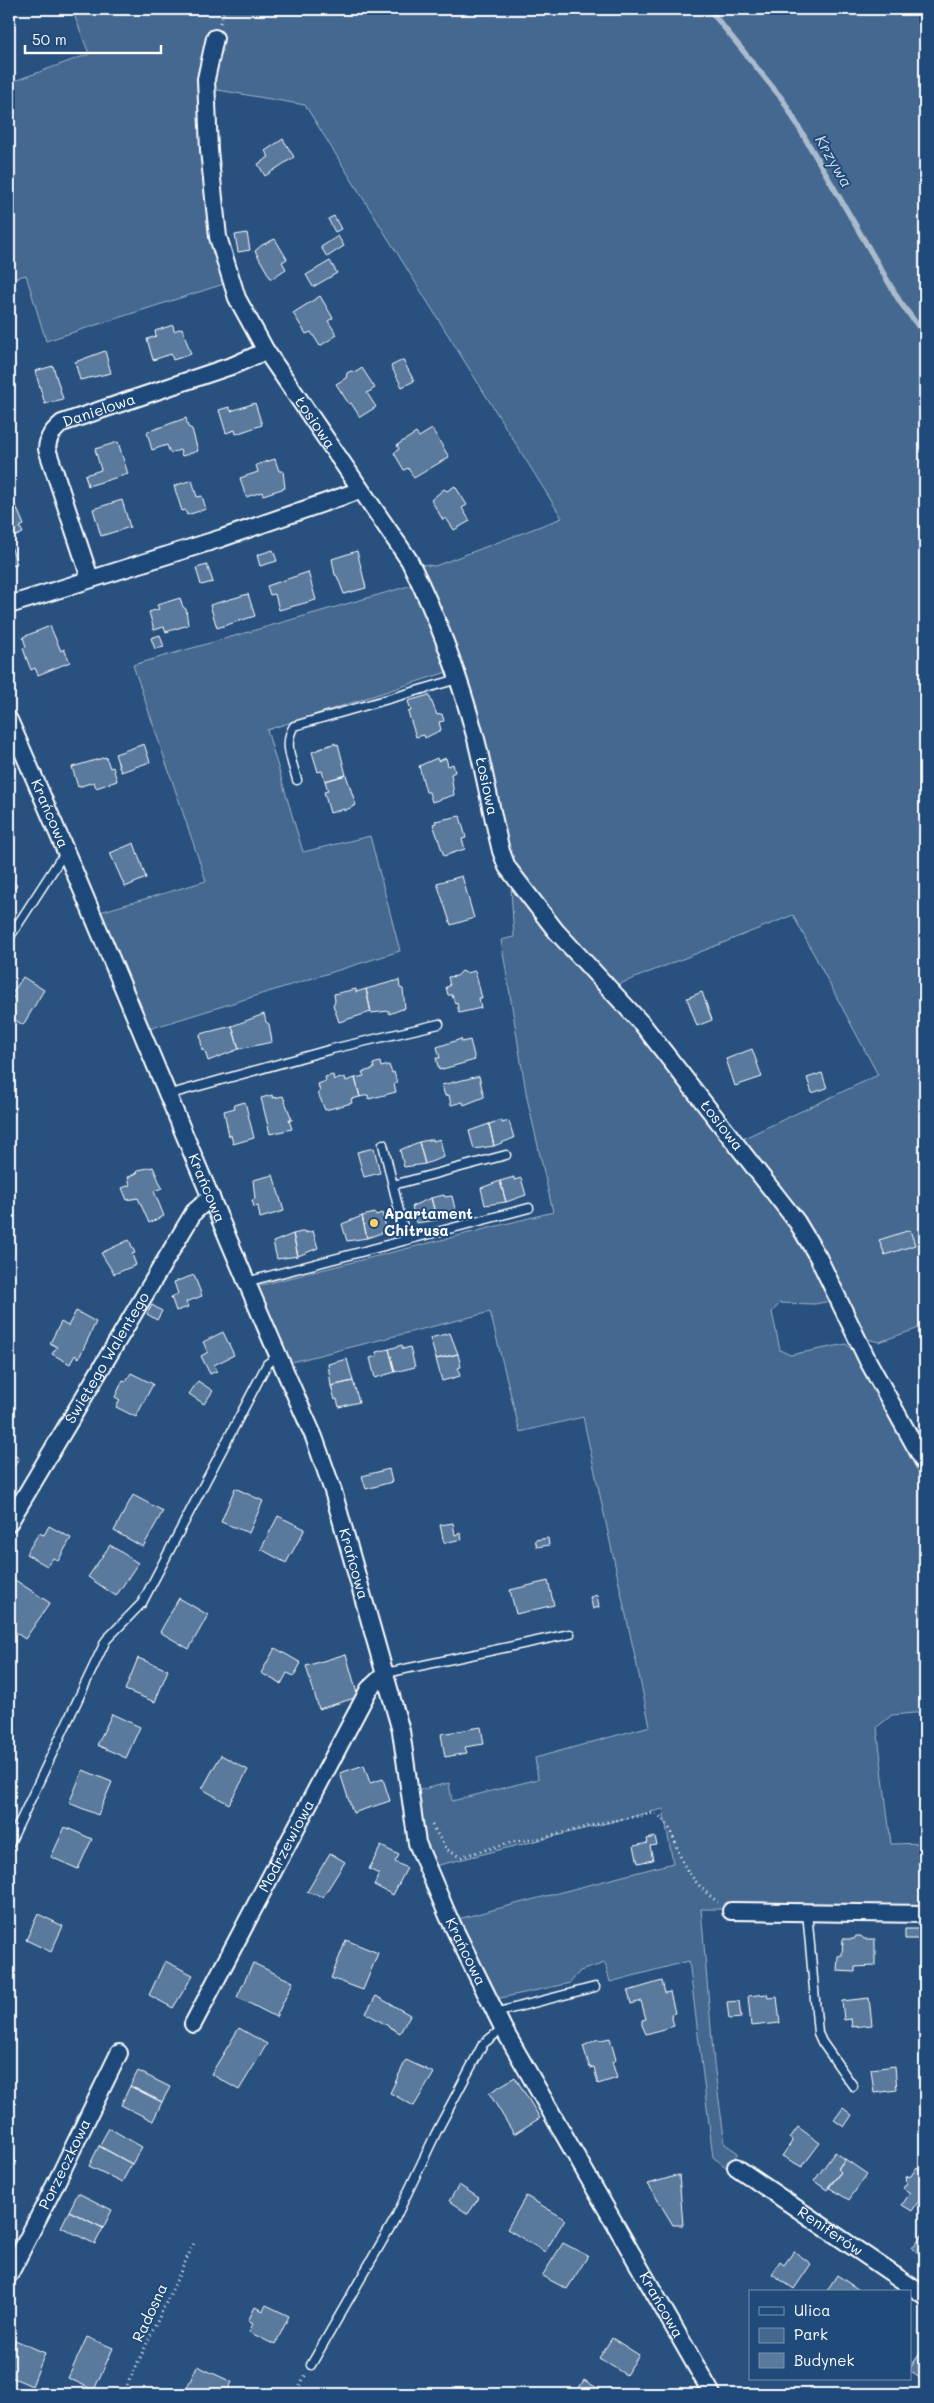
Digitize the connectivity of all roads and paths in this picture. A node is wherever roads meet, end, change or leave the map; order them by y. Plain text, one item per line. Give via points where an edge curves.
1 (215, 38) dead end
2 (266, 351) junction
3 (361, 490) junction
4 (90, 578) junction
5 (9, 605) edge
6 (458, 679) junction
7 (9, 720) edge
8 (297, 780) dead end
9 (68, 854) junction
10 (9, 938) edge
11 (439, 1024) dead end
12 (167, 1095) junction
13 (382, 1144) dead end
14 (506, 1155) dead end
15 (393, 1184) junction
16 (211, 1197) junction
17 (529, 1208) dead end
18 (406, 1240) junction
19 (246, 1282) junction
20 (278, 1356) junction
21 (924, 1458) edge
22 (9, 1523) edge
23 (570, 1634) dead end
24 (386, 1673) junction
25 (411, 1808) junction
26 (9, 1845) edge
27 (730, 1911) joint
28 (807, 1912) junction
29 (925, 1914) edge
30 (595, 1987) dead end
31 (495, 2013) junction
32 (193, 2024) dead end
33 (503, 2028) junction
34 (119, 2053) dead end
35 (853, 2086) dead end
36 (736, 2167) dead end
37 (195, 2241) dead end
38 (9, 2275) edge
39 (925, 2296) edge
40 (311, 2365) joint
41 (123, 2394) edge
42 (295, 2394) edge
43 (712, 2394) edge

1 - 2 street, Łosiowa via 206,79 218,237 237,298
2 - 3 street, Łosiowa
2 - 4 street, Danielowa via 234,365 62,423 53,431 47,449
3 - 4 street via 222,538
3 - 6 street, Łosiowa via 409,560
4 - 5 street
6 - 8 lane via 294,726 288,735 288,746
6 - 21 street, Łosiowa via 476,738 507,867 556,931 643,1025 798,1222 868,1361
7 - 9 street, Krańcowa
9 - 10 lane via 59,861
9 - 12 street, Krańcowa
11 - 12 lane via 332,1049
12 - 16 street, Krańcowa
13 - 15 lane
14 - 15 lane
15 - 18 lane
16 - 19 street, Krańcowa
16 - 22 street, Świętego Walentego via 194,1212
17 - 18 lane
18 - 19 lane
19 - 20 street, Krańcowa
20 - 24 street, Krańcowa via 314,1437 333,1491
20 - 26 lane via 267,1364 142,1604 106,1640
23 - 24 lane
24 - 25 street, Krańcowa via 406,1760
24 - 32 street, Modrzewiowa via 369,1689
25 - 27 path via 420,1810 446,1849 460,1857 516,1841 544,1838 601,1822 654,1813 665,1820 694,1880
25 - 31 street, Krańcowa via 413,1828 424,1861
27 - 28 street
28 - 29 street
28 - 35 lane via 818,2033
30 - 31 lane
31 - 33 street, Krańcowa
33 - 40 lane via 483,2044 395,2218
33 - 43 street, Krańcowa
34 - 38 street, Porzeczkowa via 56,2186
36 - 39 street, Reniferów
37 - 41 path, Radosna
40 - 42 path

